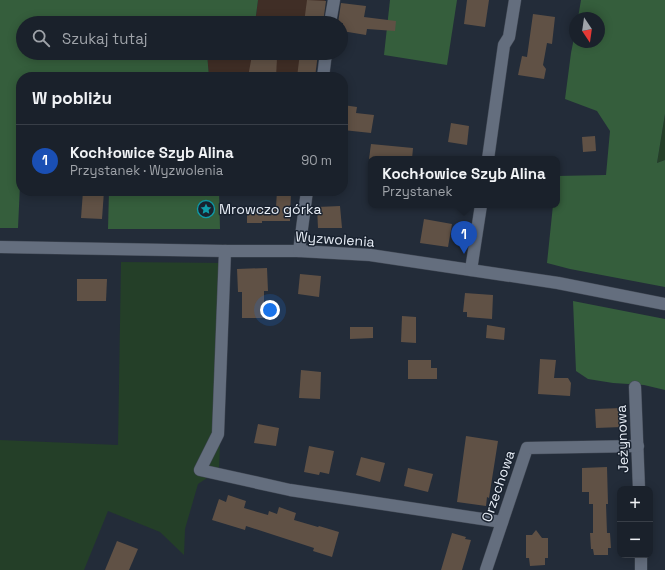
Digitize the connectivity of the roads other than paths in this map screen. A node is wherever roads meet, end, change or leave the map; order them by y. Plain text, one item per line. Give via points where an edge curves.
1 (334, 0) edge
2 (515, 0) edge
3 (331, 16) edge
4 (325, 60) edge
5 (324, 72) edge
6 (488, 156) edge
7 (306, 196) edge
8 (481, 208) edge
9 (0, 247) edge
10 (225, 251) junction
11 (299, 251) junction
12 (471, 270) junction
13 (665, 304) edge
14 (635, 387) dead end
15 (638, 446) junction
16 (639, 486) edge
17 (502, 522) junction
18 (641, 558) edge
19 (486, 570) edge
20 (641, 570) edge

1 - 3 street
2 - 6 street via 509,38 504,45
4 - 5 street
7 - 11 street
8 - 12 street
9 - 10 street, Wyzwolenia
10 - 11 street, Wyzwolenia
10 - 17 street via 218,434 200,470 290,490
11 - 12 street, Wyzwolenia via 370,255
12 - 13 street, Wyzwolenia via 558,283
14 - 15 street, Jeżynowa
15 - 16 street, Jeżynowa
15 - 17 street, Orzechowa via 527,448
17 - 19 street, Orzechowa
18 - 20 street

